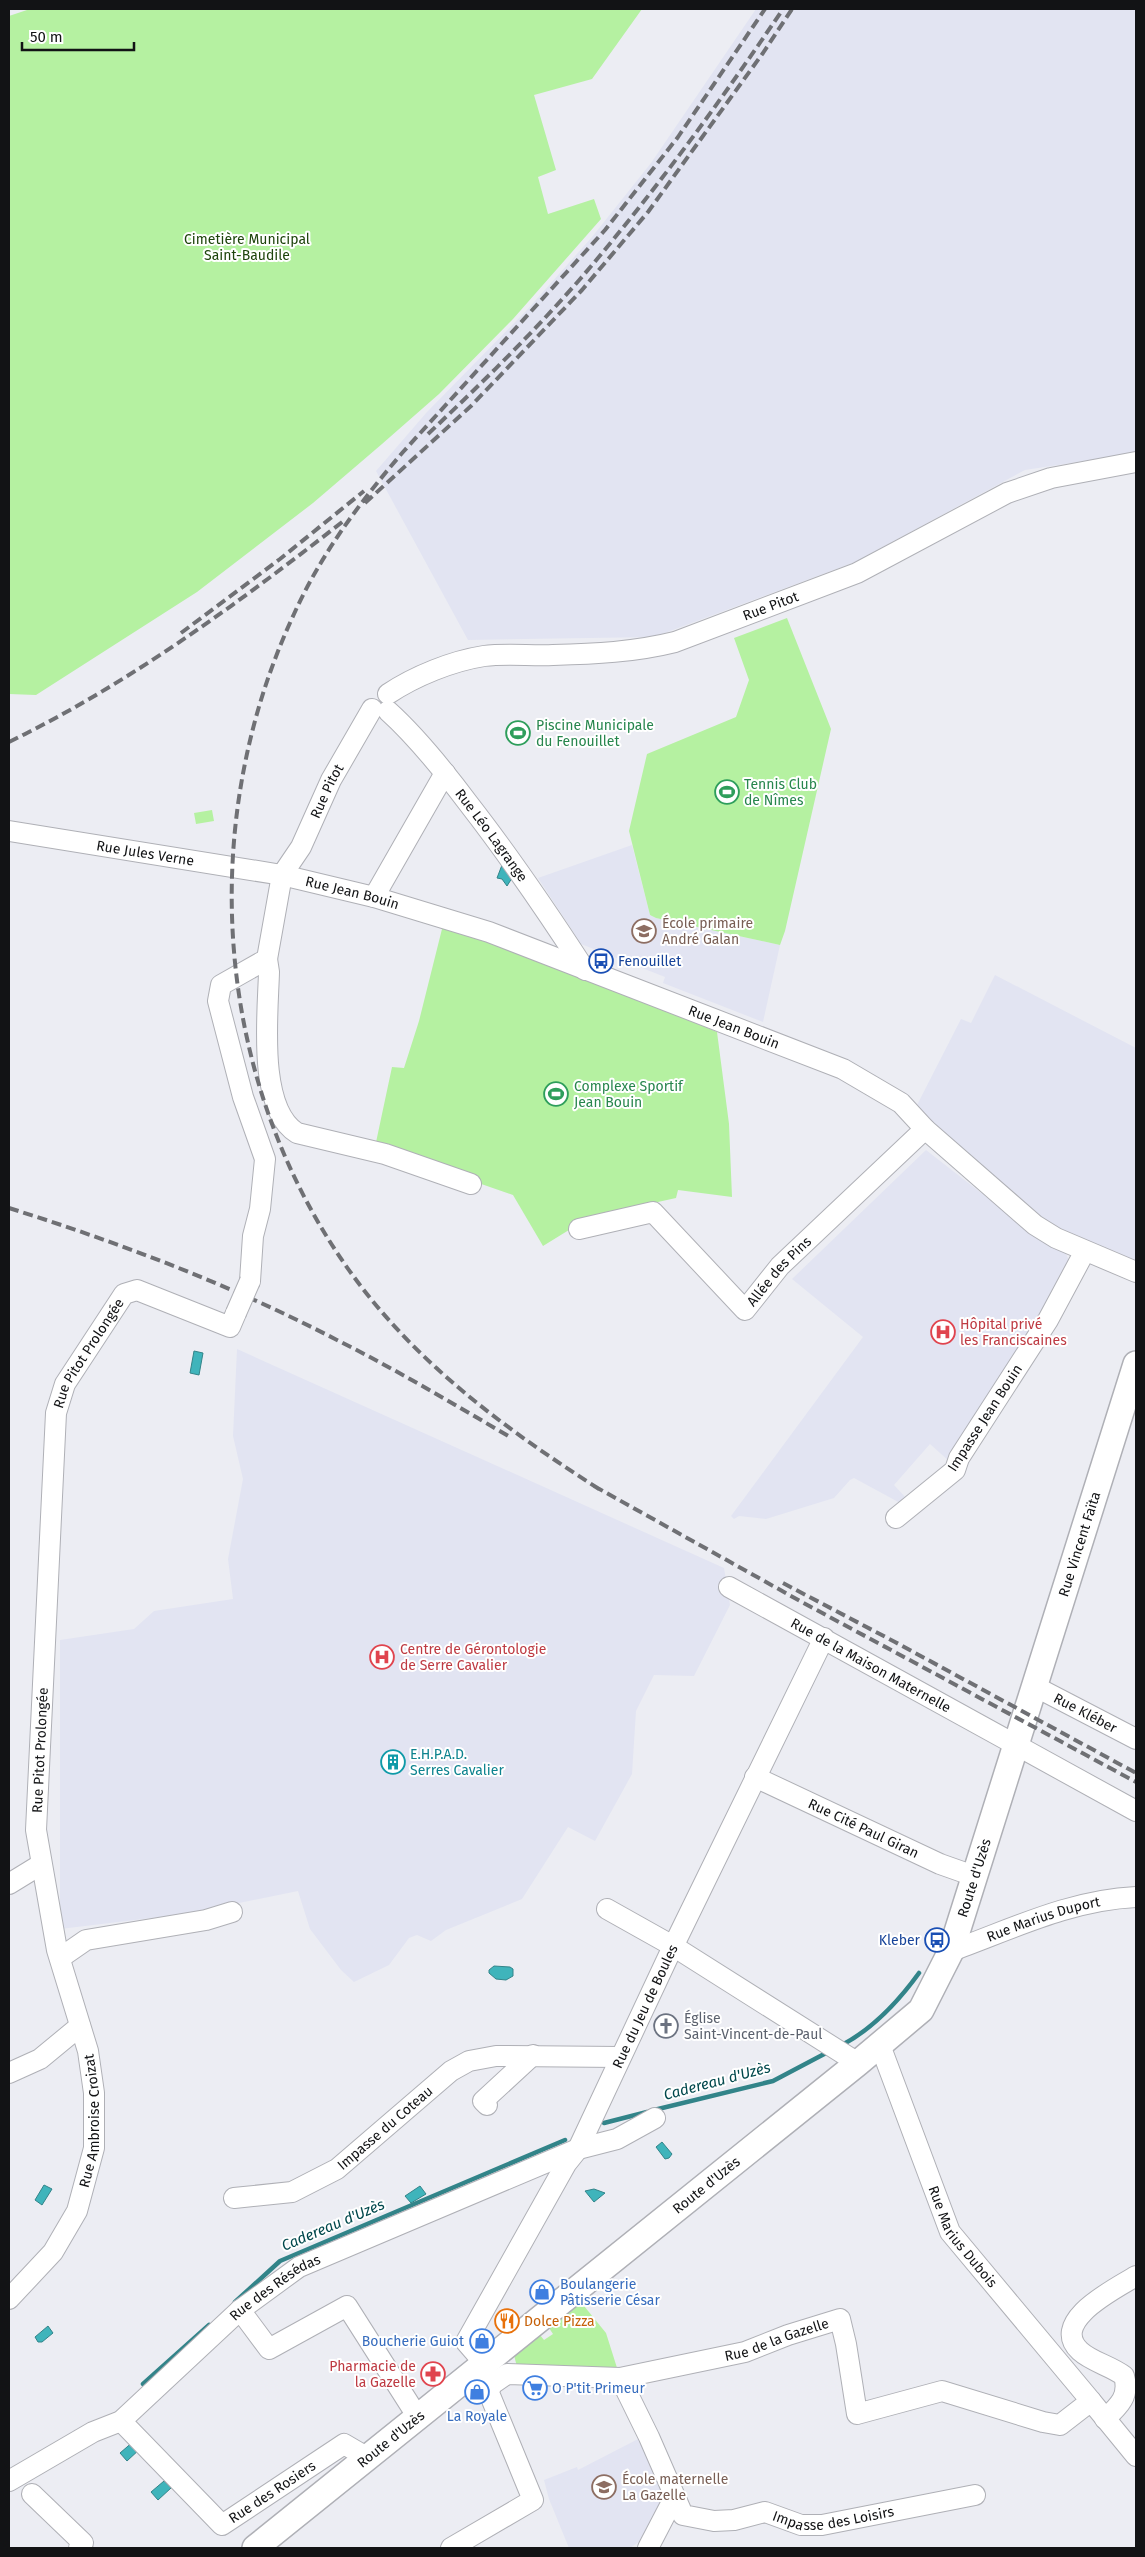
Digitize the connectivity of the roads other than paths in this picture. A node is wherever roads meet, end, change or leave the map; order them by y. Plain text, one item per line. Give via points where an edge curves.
1 (1136, 462) edge
2 (383, 704) junction
3 (445, 773) junction
4 (9, 831) edge
5 (282, 875) junction
6 (374, 897) junction
7 (267, 959) junction
8 (585, 970) junction
9 (925, 1129) junction
10 (471, 1184) dead end
11 (579, 1229) dead end
12 (1085, 1251) junction
13 (1136, 1272) edge
14 (1136, 1364) edge
15 (896, 1518) dead end
16 (729, 1587) dead end
17 (824, 1638) junction
18 (1034, 1686) junction
19 (1018, 1735) junction
20 (1136, 1739) edge
21 (755, 1777) junction
22 (1136, 1811) edge
23 (40, 1865) junction
24 (974, 1876) junction
25 (9, 1884) edge
26 (1136, 1897) edge
27 (607, 1909) dead end
28 (232, 1912) dead end
29 (673, 1946) junction
30 (951, 1951) junction
31 (60, 1958) junction
32 (80, 2026) junction
33 (880, 2045) junction
34 (533, 2055) junction
35 (620, 2057) junction
36 (858, 2063) junction
37 (9, 2074) edge
38 (487, 2105) dead end
39 (655, 2118) dead end
40 (578, 2149) junction
41 (234, 2198) dead end
42 (1136, 2276) edge
43 (9, 2299) edge
44 (240, 2310) junction
45 (491, 2370) junction
46 (620, 2378) junction
47 (1091, 2401) junction
48 (417, 2416) junction
49 (1105, 2419) junction
50 (121, 2421) junction
51 (1136, 2456) edge
52 (368, 2458) junction
53 (9, 2480) edge
54 (32, 2494) dead end
55 (975, 2494) dead end
56 (674, 2498) junction
57 (79, 2548) edge
58 (255, 2548) edge
59 (451, 2548) edge
60 (648, 2548) edge

1 - 2 street, Rue Pitot via 1051,478 1007,493 857,574 675,642 617,652 486,656 413,680
2 - 3 street, Rue Léo Lagrange
2 - 5 street, Rue Pitot via 331,780 301,847
3 - 6 street
3 - 8 street, Rue Léo Lagrange via 521,872
4 - 5 street, Rue Jules Verne
5 - 6 street, Rue Jean Bouin
5 - 7 street
6 - 8 street, Rue Jean Bouin via 489,932
7 - 10 street via 268,1070 286,1126 297,1133 385,1154
7 - 23 street, Rue Pitot Prolongée, bridge via 221,985 218,1001 243,1097 265,1159 260,1209 253,1236 250,1281 230,1327 137,1290 124,1294 65,1384 56,1414 36,1830
8 - 9 street, Rue Jean Bouin via 843,1069 901,1103
9 - 11 street, Allée des Pins via 780,1266 745,1310 654,1212
9 - 12 street, Rue Jean Bouin via 1035,1225
12 - 13 street, Rue Jean Bouin
12 - 15 street, Impasse Jean Bouin via 1048,1320 959,1458 955,1470
14 - 18 main road, Rue Vincent Faïta
16 - 17 street, Rue de la Maison Maternelle via 796,1626
17 - 19 street, Rue de la Maison Maternelle
17 - 21 street, Rue du Jeu de Boules
18 - 19 main road, Rue Vincent Faïta
18 - 20 street, Rue Kléber
19 - 22 street, Rue de la Maison Maternelle
19 - 24 main road, Route d'Uzès
21 - 24 street, Rue Cité Paul Giran via 940,1864
21 - 29 street, Rue du Jeu de Boules
23 - 25 street
23 - 31 street, Rue Ambroise Croizat
24 - 30 main road, Route d'Uzès
26 - 30 street, Rue Marius Duport via 1092,1902 1042,1916
27 - 29 street
28 - 31 street via 206,1920 86,1940
29 - 35 street, Rue du Jeu de Boules
29 - 36 street
30 - 33 main road, Route d'Uzès via 921,2010
31 - 32 street, Rue Ambroise Croizat
32 - 37 street via 40,2059
32 - 43 street, Rue Ambroise Croizat via 88,2051 94,2093 92,2155 77,2211 53,2252
33 - 36 main road, Route d'Uzès
33 - 47 street, Rue Marius Dubois via 950,2232
34 - 35 street, Impasse du Coteau
34 - 38 street via 483,2101
34 - 41 street, Impasse du Coteau via 468,2061 451,2071 337,2169 292,2192
35 - 40 street, Rue du Jeu de Boules
36 - 45 main road, Route d'Uzès
39 - 40 street, Rue des Résédas via 617,2139
40 - 44 street, Rue des Résédas via 299,2267
40 - 45 street, Rue du Jeu de Boules via 566,2164 466,2342
42 - 49 street via 1091,2304 1077,2318 1074,2327 1074,2343 1081,2351 1124,2376 1126,2386 1121,2405
44 - 48 street via 269,2349 347,2306
44 - 50 street, Rue des Résédas
45 - 46 street, Rue de la Gazelle
45 - 48 main road, Route d'Uzès
45 - 59 street via 489,2393 533,2500
46 - 47 street, Rue de la Gazelle via 745,2352 840,2319 857,2414 942,2391 1060,2425
46 - 56 street, Impasse des Loisirs
47 - 49 street
48 - 52 main road, Route d'Uzès
49 - 51 street
50 - 52 street, Rue des Rosiers via 222,2525 344,2444
50 - 53 street, Rue des Résédas via 93,2432
52 - 58 main road, Route d'Uzès
54 - 57 street via 83,2543
55 - 56 street, Impasse des Loisirs via 822,2524 801,2524 765,2512 734,2520 694,2518 683,2514
56 - 60 street

